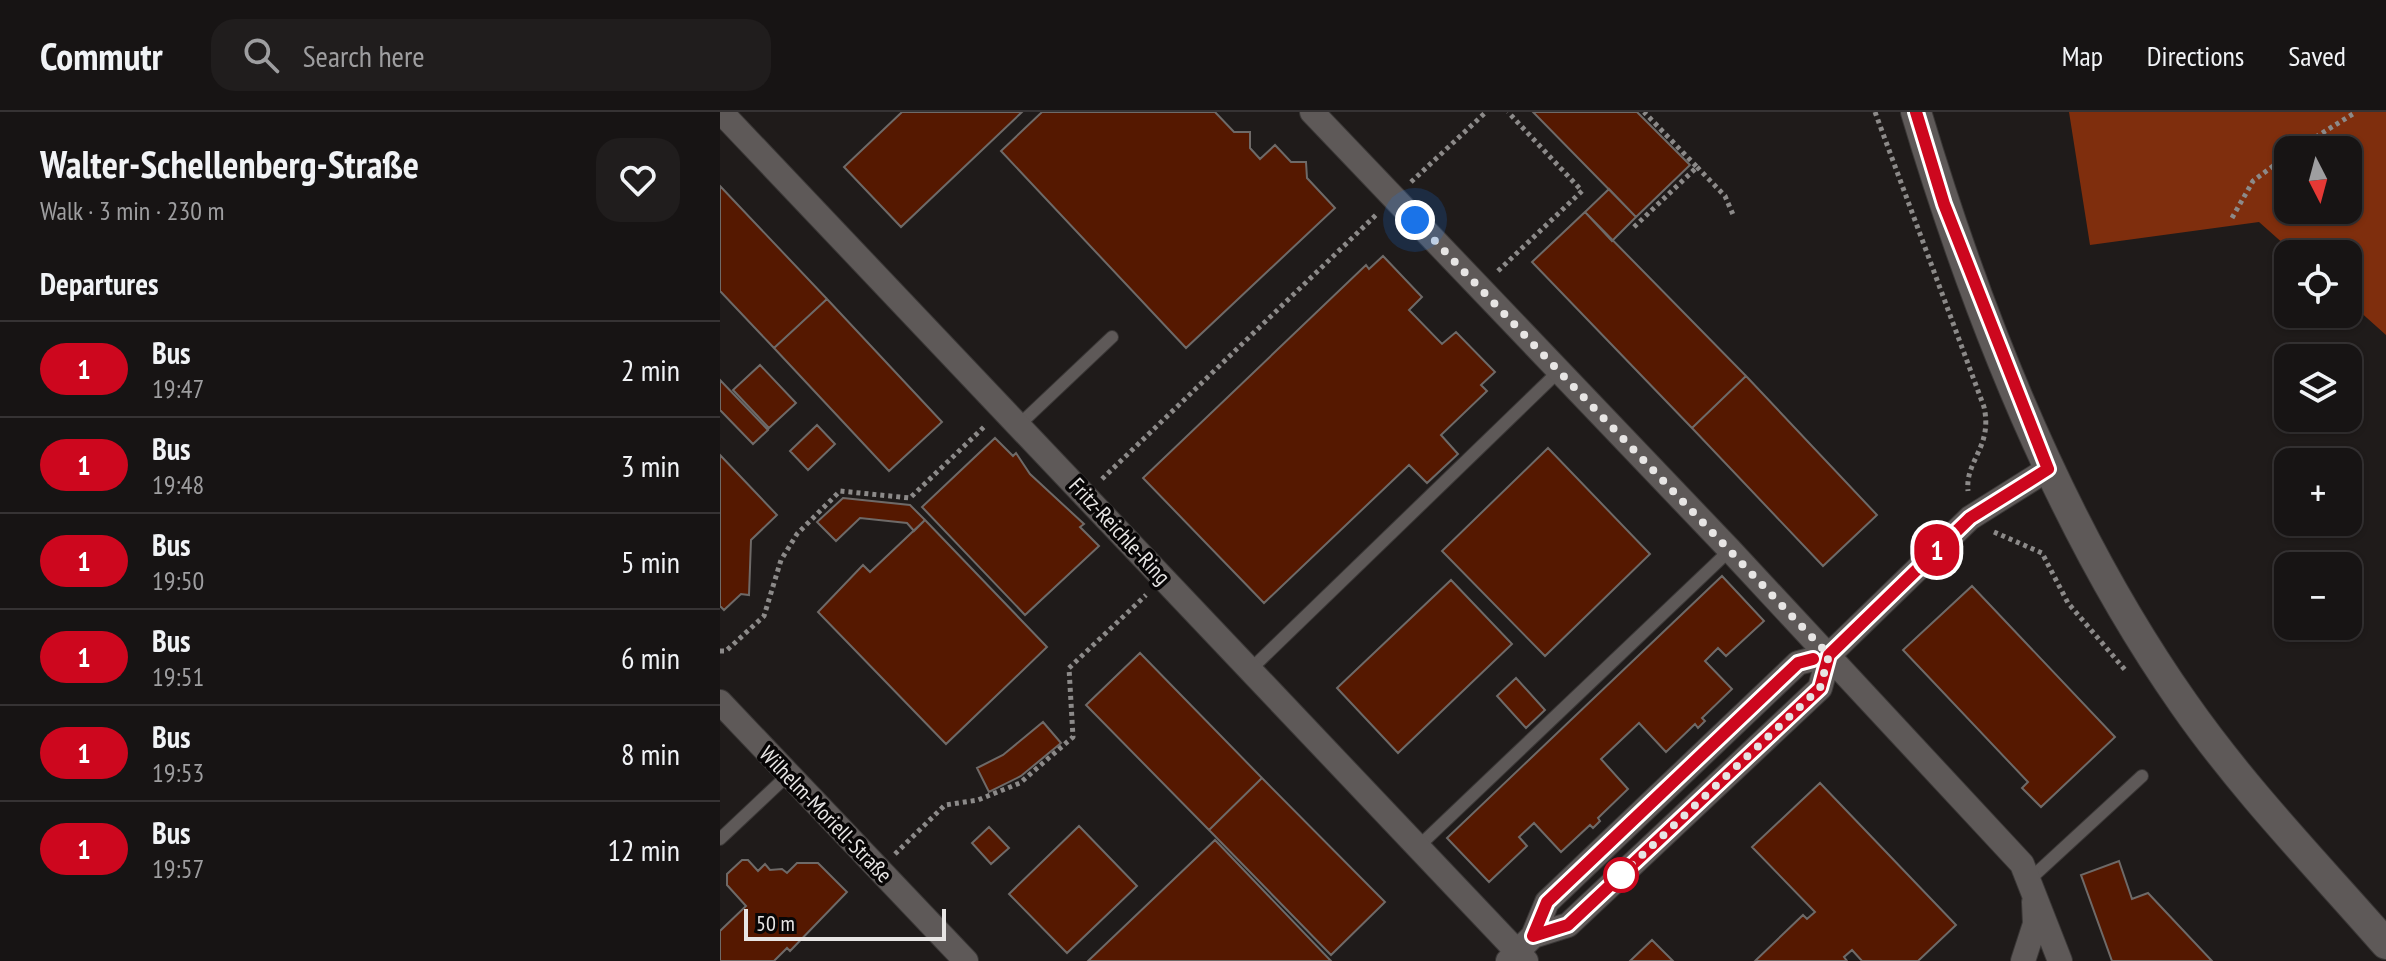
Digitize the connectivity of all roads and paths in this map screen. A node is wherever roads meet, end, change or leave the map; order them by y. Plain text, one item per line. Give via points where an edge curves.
1 (721, 112) edge
2 (1312, 112) edge
3 (1486, 112) edge
4 (1508, 112) edge
5 (1644, 112) edge
6 (1916, 112) edge
7 (2356, 112) edge
8 (2317, 136) edge
9 (2274, 165) edge
10 (1697, 167) junction
11 (1394, 198) junction
12 (1734, 217) dead end
13 (2232, 218) dead end
14 (1634, 227) dead end
15 (1480, 289) junction
16 (1112, 337) dead end
17 (1559, 371) junction
18 (1011, 417) junction
19 (2048, 469) junction
20 (1087, 495) junction
21 (1730, 550) junction
22 (1165, 578) junction
23 (720, 651) edge
24 (1829, 655) junction
25 (1251, 669) junction
26 (720, 702) edge
27 (789, 774) junction
28 (2142, 776) dead end
29 (720, 839) edge
30 (1419, 846) junction
31 (879, 869) junction
32 (2029, 880) junction
33 (2386, 944) edge
34 (1521, 952) edge
35 (966, 961) edge
36 (2023, 961) edge
37 (2060, 961) edge

1 - 18 street, Fritz-Reichle-Ring
2 - 11 street
3 - 11 path
4 - 15 path via 1582,191
5 - 10 path
6 - 19 street via 1944,204
7 - 8 path
9 - 13 path via 2253,181
10 - 12 path via 1725,196
10 - 14 path
11 - 15 street
11 - 20 path
15 - 17 street
16 - 18 lane
17 - 21 street
17 - 25 lane
18 - 20 street, Fritz-Reichle-Ring
18 - 23 path via 910,498 840,491 797,534 781,560 764,616
19 - 24 street via 1970,518
19 - 33 street via 2183,703 2243,782
20 - 22 street, Fritz-Reichle-Ring
21 - 24 street
21 - 30 lane
22 - 25 street, Fritz-Reichle-Ring
22 - 31 path via 1069,668 1073,737 1020,783 978,800 945,805
24 - 32 street via 2022,864
24 - 34 street via 1798,663 1547,902
25 - 30 street, Fritz-Reichle-Ring
26 - 27 street, Wilhelm-Moriell-Straße
27 - 29 lane
27 - 31 street, Wilhelm-Moriell-Straße
28 - 32 lane
30 - 34 street, Fritz-Reichle-Ring
31 - 35 street, Wilhelm-Moriell-Straße
32 - 36 street via 2035,924
32 - 37 street

